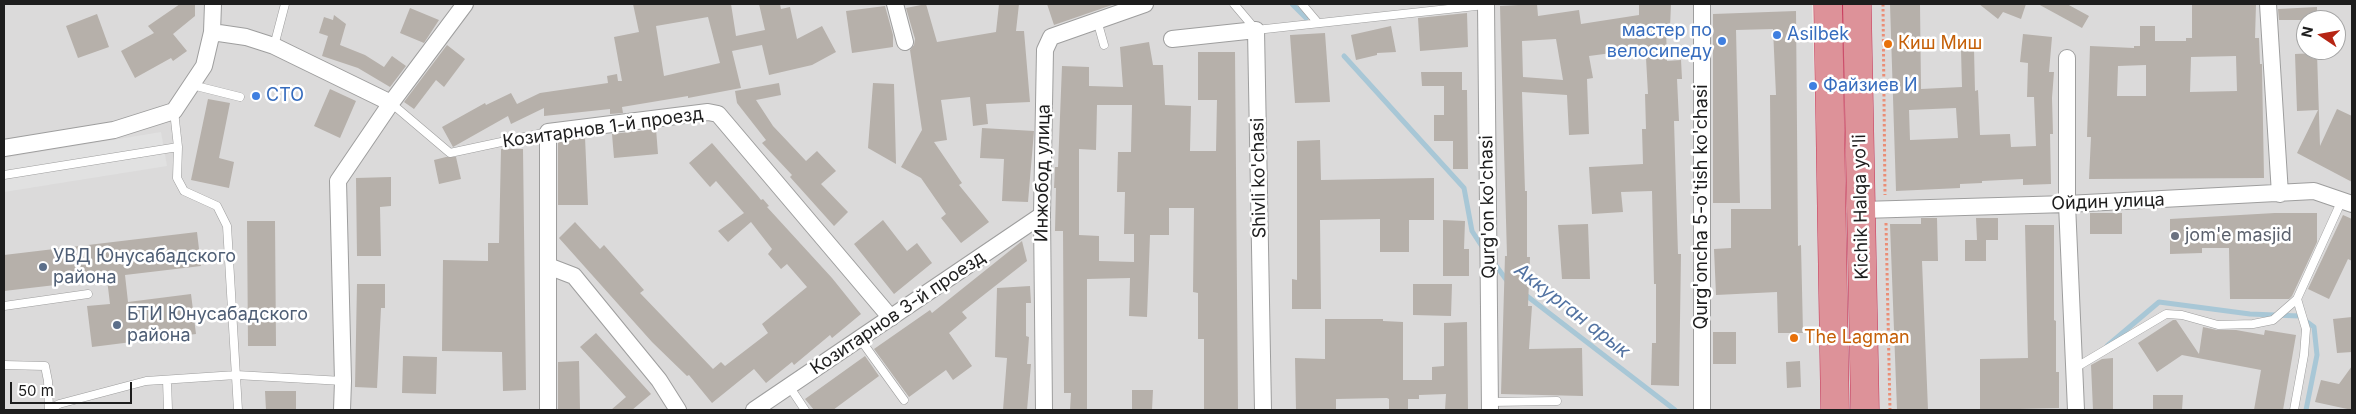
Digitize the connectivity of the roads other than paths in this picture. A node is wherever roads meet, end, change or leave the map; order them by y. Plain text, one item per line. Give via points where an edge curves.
1 (214, 4) edge
2 (285, 4) edge
3 (464, 4) edge
4 (895, 4) edge
5 (1145, 4) edge
6 (1234, 4) edge
7 (1302, 4) edge
8 (1485, 4) edge
9 (1702, 4) edge
10 (1828, 4) edge
11 (1857, 4) edge
12 (2268, 4) edge
13 (1097, 20) junction
14 (1318, 23) junction
15 (1256, 30) junction
16 (212, 32) junction
17 (1172, 39) dead end
18 (905, 42) dead end
19 (1104, 45) dead end
20 (274, 46) junction
21 (2067, 58) dead end
22 (192, 85) junction
23 (240, 97) dead end
24 (391, 103) junction
25 (174, 111) junction
26 (548, 132) junction
27 (178, 147) junction
28 (4, 148) edge
29 (4, 175) edge
30 (2280, 194) junction
31 (2347, 202) edge
32 (2067, 204) junction
33 (1862, 210) junction
34 (1042, 215) junction
35 (548, 266) junction
36 (88, 294) dead end
37 (2297, 299) junction
38 (4, 306) edge
39 (890, 318) junction
40 (860, 339) junction
41 (4, 365) edge
42 (2075, 368) junction
43 (236, 376) junction
44 (167, 380) junction
45 (343, 381) junction
46 (789, 386) junction
47 (904, 400) dead end
48 (1557, 401) dead end
49 (1490, 406) edge
50 (49, 410) edge
51 (168, 410) edge
52 (238, 410) edge
53 (342, 410) edge
54 (548, 410) edge
55 (678, 410) edge
56 (754, 410) edge
57 (805, 410) edge
58 (1044, 410) edge
59 (1263, 410) edge
60 (1702, 410) edge
61 (1836, 410) edge
62 (1865, 410) edge
63 (2076, 410) edge
64 (2294, 410) edge

1 - 16 street
2 - 20 lane
3 - 24 street
4 - 18 street
5 - 13 street, Инжобод улица
6 - 15 lane
7 - 14 lane
8 - 14 lane
8 - 49 street, Qurg'on ko'chasi
9 - 60 street, Qurg'oncha 5-o'tish ko'chasi
10 - 61 highway, Kichik Halqa yo'li
11 - 33 highway, Kichik Halqa yo'li
12 - 30 street
13 - 19 lane
13 - 34 street, Инжобод улица via 1051,37 1045,50
14 - 15 lane
15 - 17 street
15 - 59 street, Shivli ko'chasi
16 - 20 street via 246,37
16 - 22 street via 204,66
20 - 24 street
21 - 32 street
22 - 23 lane
22 - 25 street
24 - 26 lane, Козитарнов 1-й проезд via 450,153
24 - 45 street via 338,181
25 - 27 lane
25 - 28 street via 114,130
26 - 35 street
26 - 39 street, Козитарнов 1-й проезд via 708,112 718,114
27 - 29 lane
27 - 43 lane via 177,178 184,190 217,206 227,226
30 - 31 street, Ойдин улица via 2314,191
30 - 32 street, Ойдин улица
31 - 37 lane
32 - 33 street, Ойдин улица
32 - 42 street
33 - 62 highway, Kichik Halqa yo'li
34 - 39 street, Козитарнов 3-й проезд
34 - 58 street, Инжобод улица
35 - 54 street
35 - 55 street via 574,276 659,380
36 - 38 lane
37 - 42 lane via 2273,320 2253,324 2218,325 2166,314
37 - 64 lane via 2306,329
39 - 40 street, Козитарнов 3-й проезд
40 - 46 street, Козитарнов 3-й проезд
40 - 47 lane
41 - 50 lane via 45,366
42 - 63 street
43 - 44 lane
43 - 45 lane
43 - 52 lane
44 - 50 lane via 146,382 59,404
44 - 51 lane
45 - 53 street
46 - 56 street, Козитарнов 3-й проезд
46 - 57 lane
48 - 49 lane

